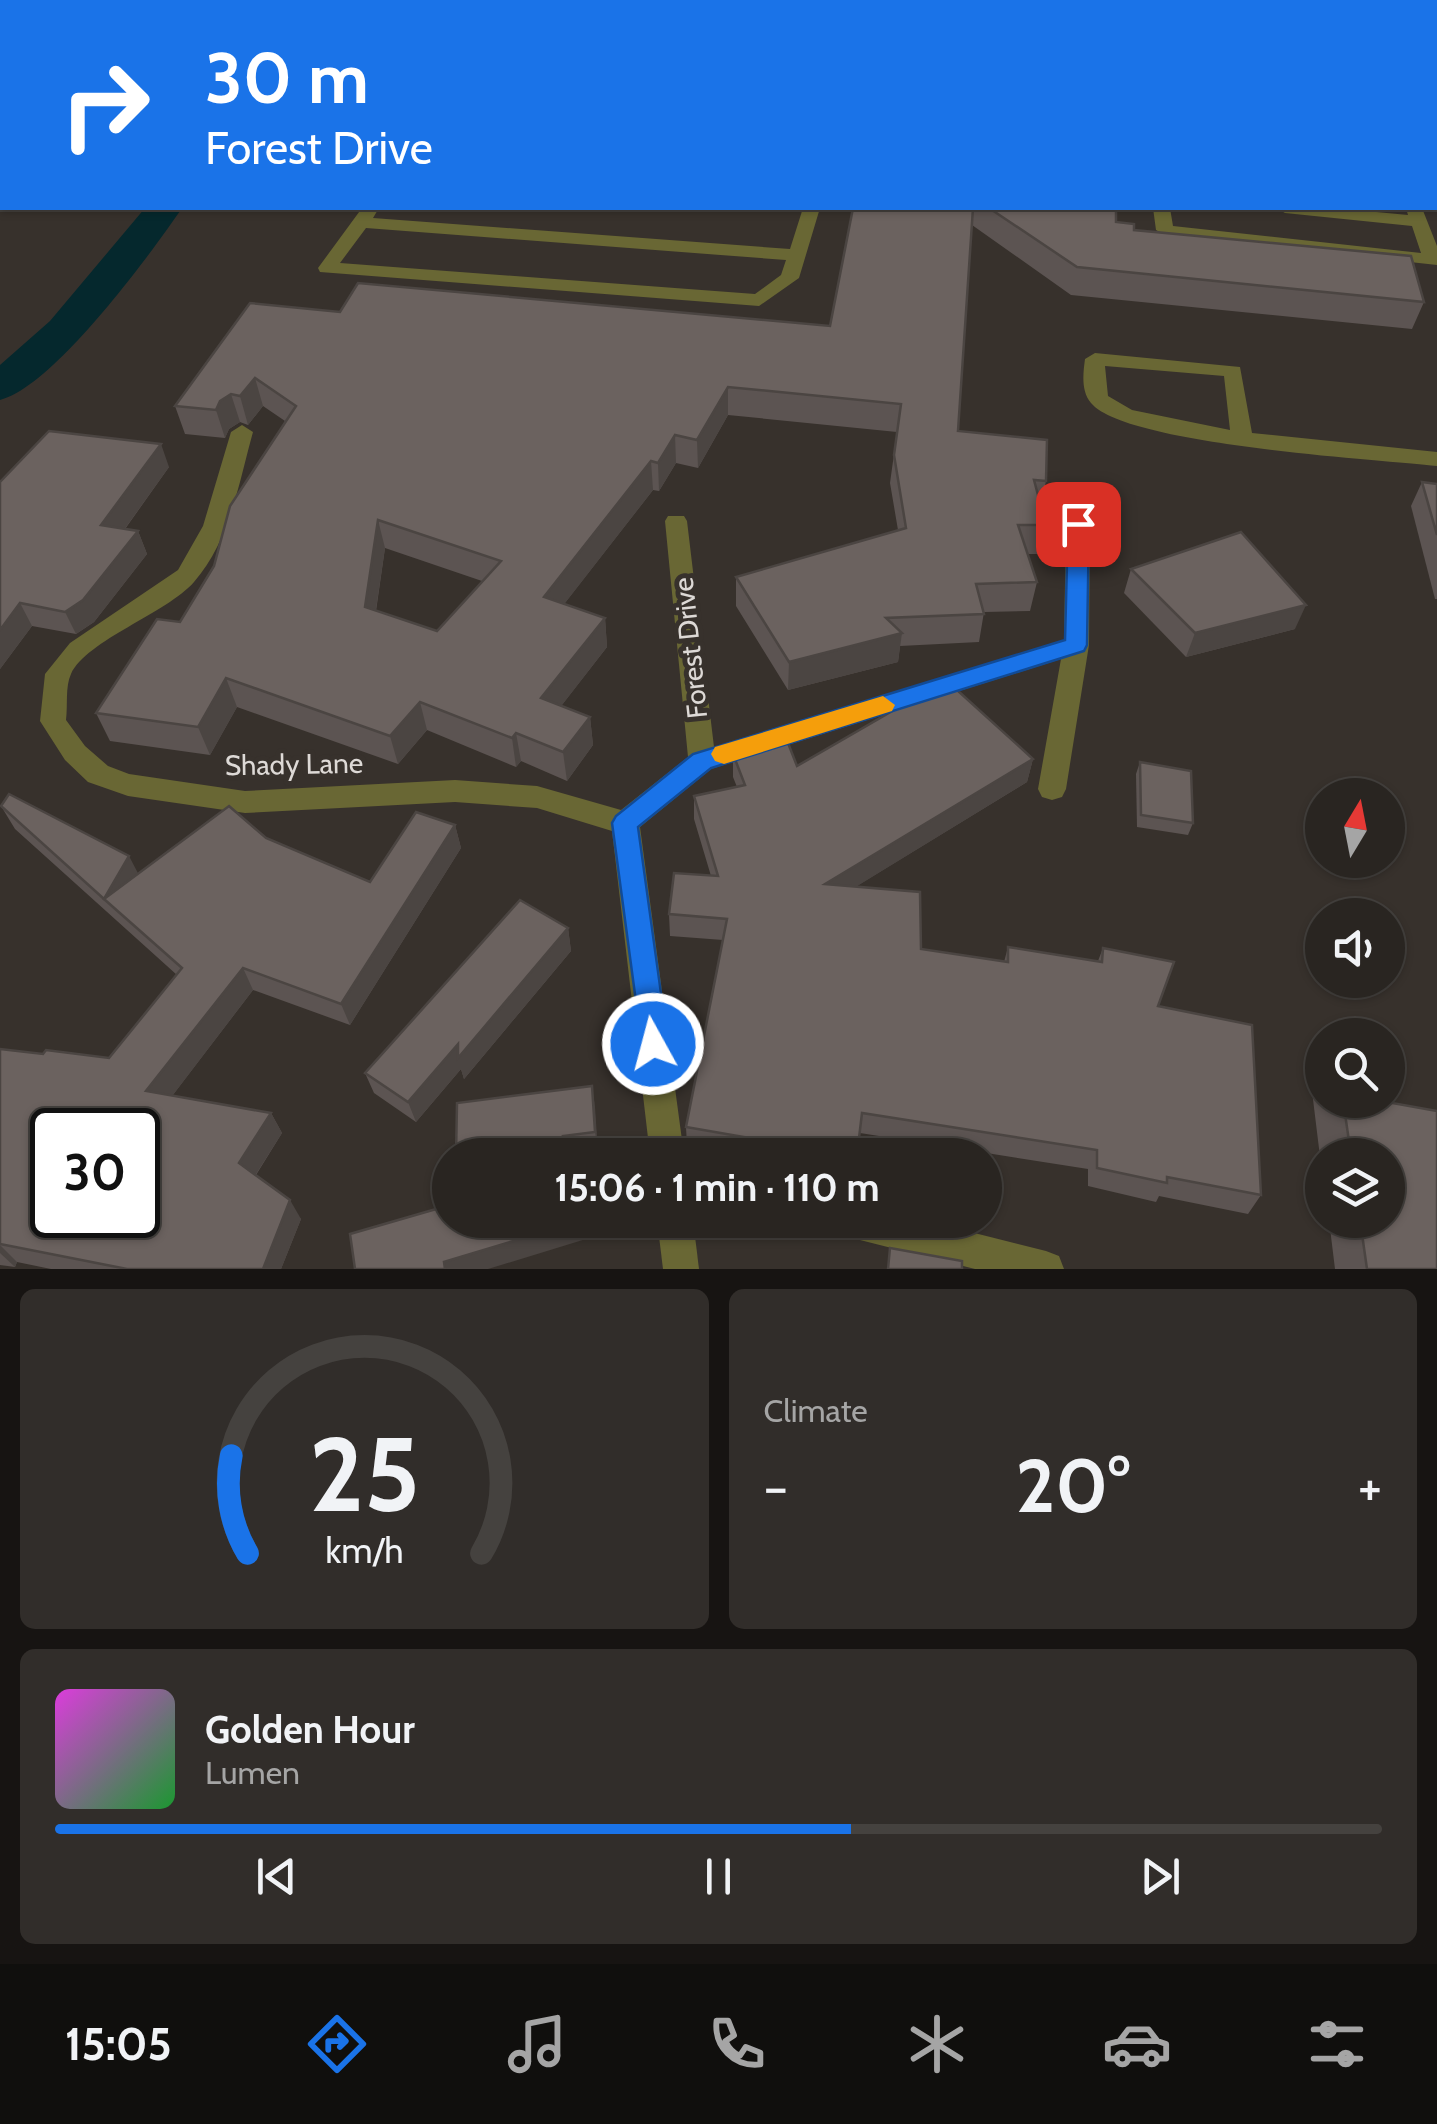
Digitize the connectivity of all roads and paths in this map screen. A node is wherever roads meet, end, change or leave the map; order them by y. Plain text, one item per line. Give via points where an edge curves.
1 (809, 210) edge
2 (1162, 210) edge
3 (1329, 210) edge
4 (1416, 214) edge
5 (365, 215) edge
6 (797, 255) junction
7 (1428, 259) junction
8 (1437, 280) edge
9 (242, 432) dead end
10 (1242, 436) junction
11 (1437, 458) edge
12 (676, 522) dead end
13 (1078, 524) dead end
14 (1076, 645) junction
15 (702, 760) junction
16 (1052, 789) dead end
17 (625, 823) junction
18 (665, 1138) edge
19 (682, 1238) edge
20 (923, 1238) edge
21 (681, 1269) edge
22 (1046, 1269) edge

1 - 6 street
2 - 7 street via 1165,230
3 - 4 street
4 - 7 street via 1433,260
5 - 6 street
5 - 6 street via 327,268 759,300 790,278
7 - 8 street
9 - 17 street, Shady Lane via 213,530 186,576 77,650 58,672 53,721 75,753 98,774 128,785 244,802 456,791 537,797
10 - 10 street via 1117,414 1098,400 1095,359 1233,371
10 - 11 street
12 - 15 street, Forest Drive
13 - 14 street
14 - 15 street
14 - 16 street
15 - 17 street
17 - 18 street
19 - 21 street
20 - 22 street

